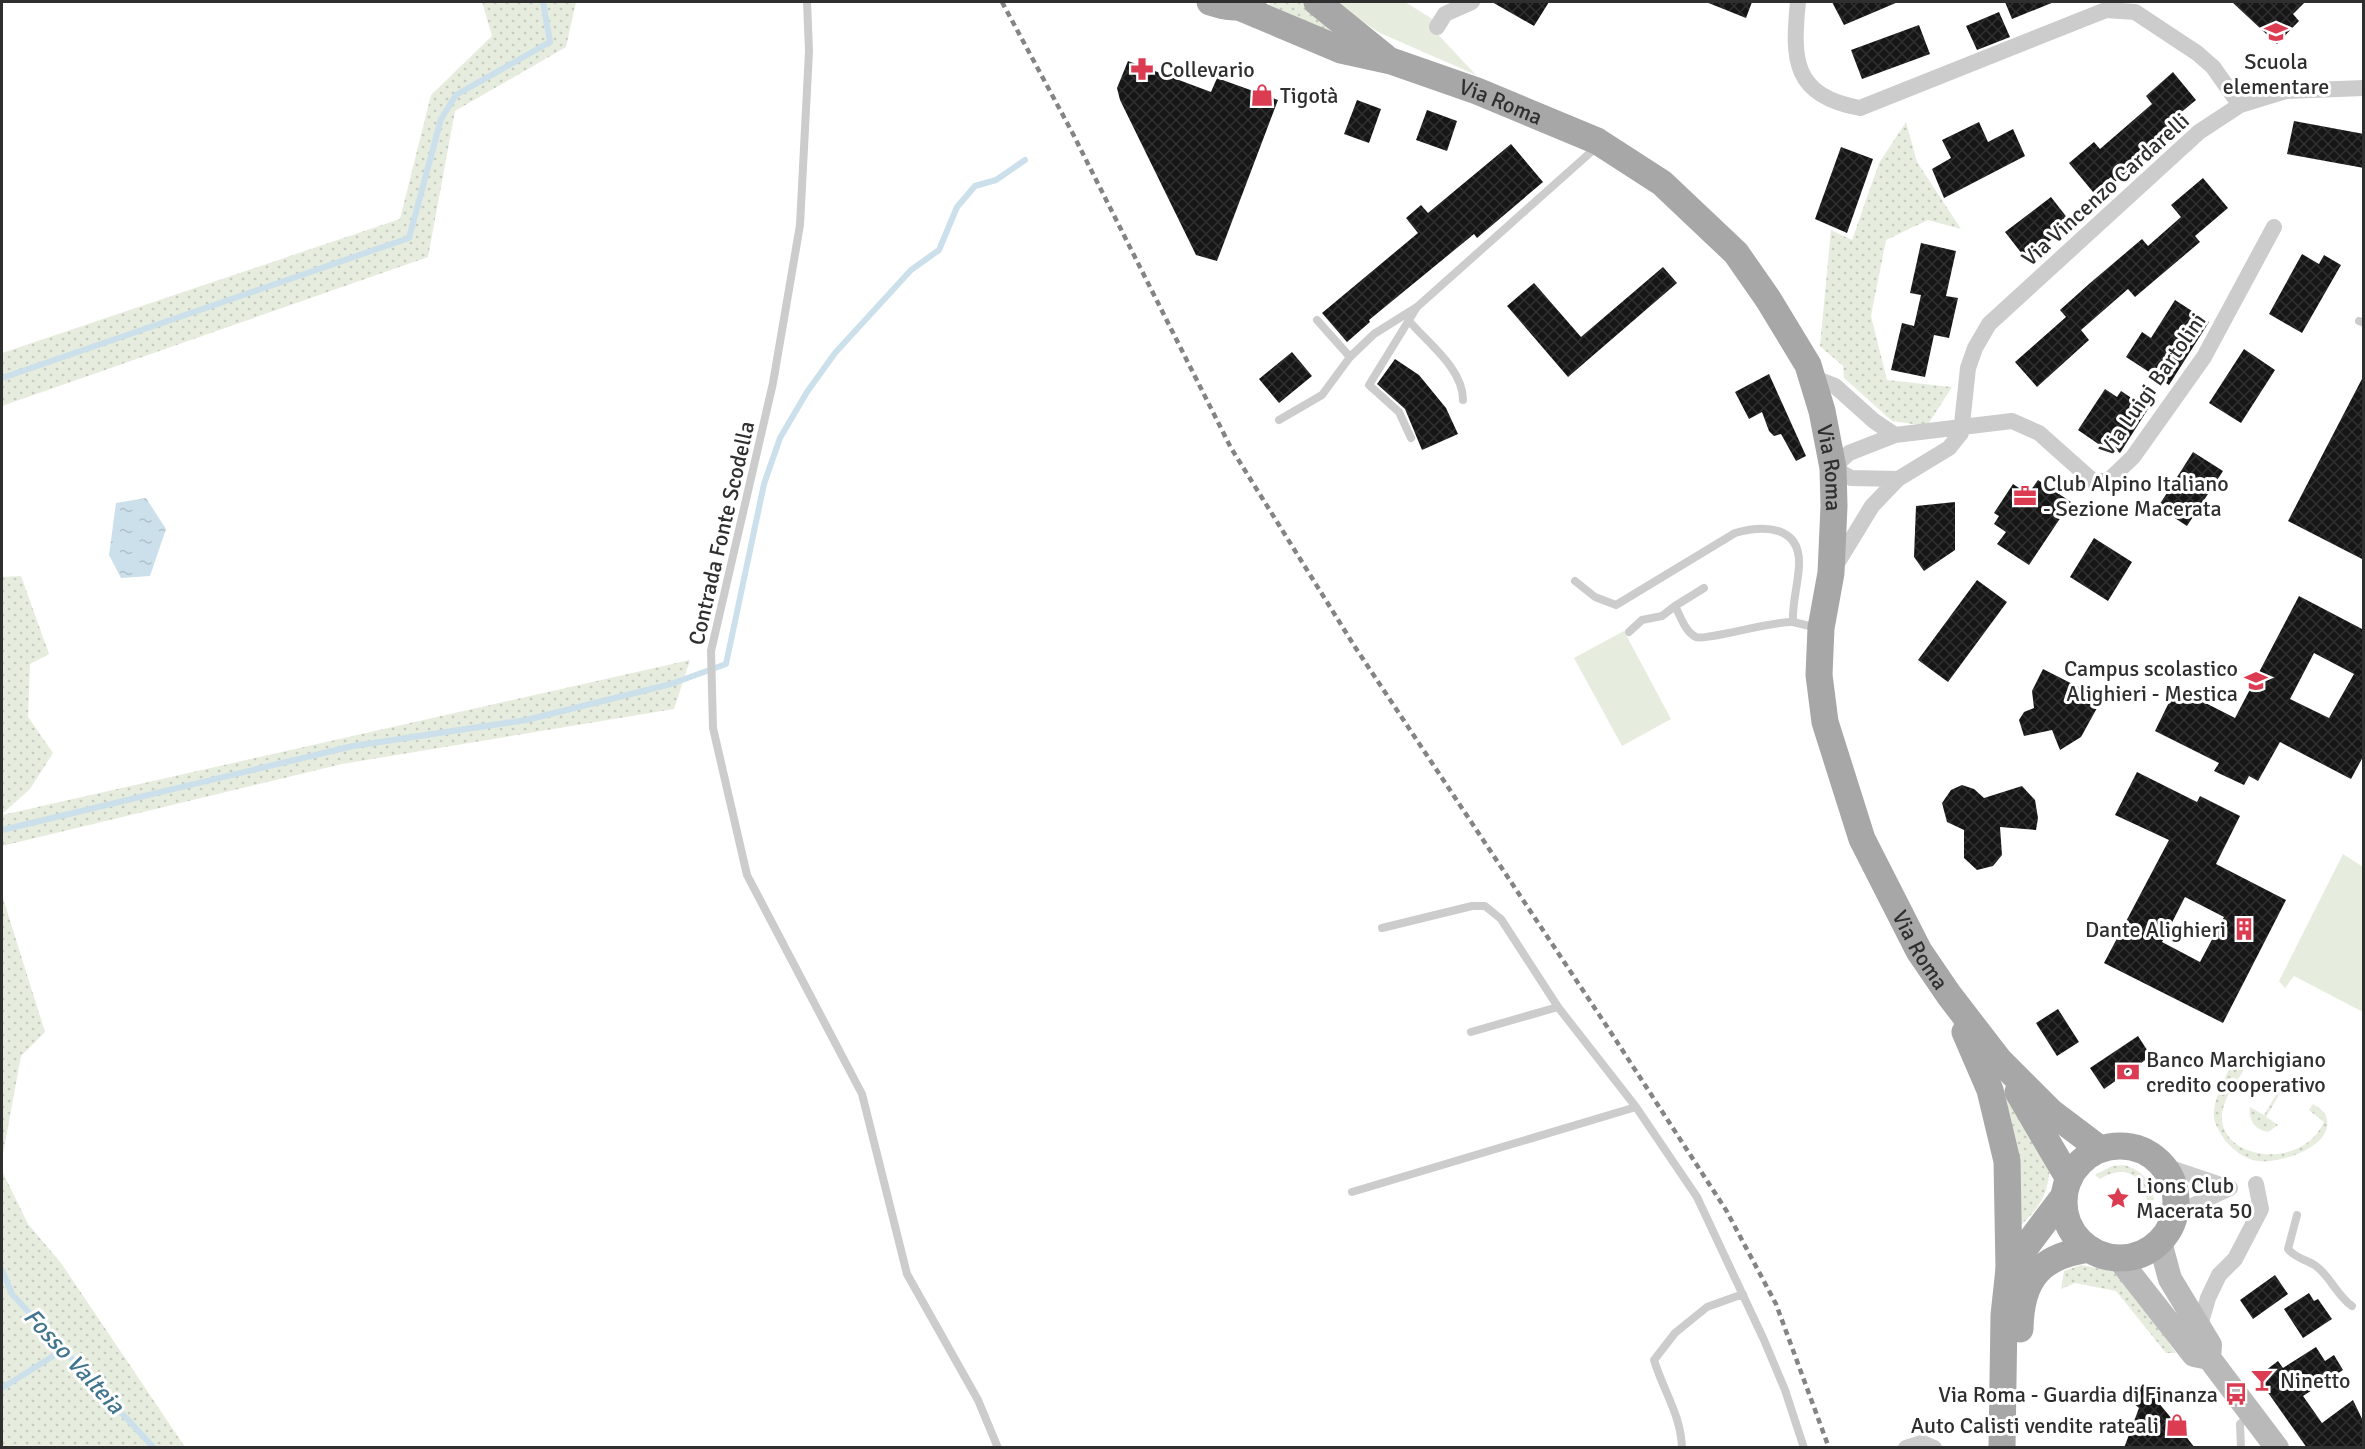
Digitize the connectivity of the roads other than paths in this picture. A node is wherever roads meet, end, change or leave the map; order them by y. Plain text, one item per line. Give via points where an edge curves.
1 (807, 2) edge
2 (1210, 2) edge
3 (1317, 2) edge
4 (1472, 2) edge
5 (1798, 2) edge
6 (1246, 4) edge
7 (1437, 27) dead end
8 (1390, 61) junction
9 (2364, 88) edge
10 (2240, 105) junction
11 (1597, 141) junction
12 (2274, 227) dead end
13 (1417, 307) junction
14 (1317, 320) dead end
15 (1410, 322) junction
16 (1350, 357) junction
17 (1812, 377) junction
18 (1463, 400) dead end
19 (1279, 420) dead end
20 (1963, 426) junction
21 (1895, 435) junction
22 (1411, 438) dead end
23 (1833, 468) junction
24 (1898, 479) junction
25 (1831, 573) junction
26 (1575, 581) dead end
27 (1704, 588) dead end
28 (1675, 606) junction
29 (1792, 622) junction
30 (1821, 628) junction
31 (1629, 632) dead end
32 (1382, 928) dead end
33 (1949, 995) junction
34 (1558, 1007) junction
35 (1472, 1032) dead end
36 (1999, 1060) junction
37 (1636, 1107) junction
38 (2100, 1149) junction
39 (2164, 1166) junction
40 (2256, 1184) dead end
41 (2066, 1188) junction
42 (1352, 1192) dead end
43 (2175, 1214) junction
44 (2297, 1215) dead end
45 (2160, 1242) junction
46 (2090, 1249) junction
47 (2118, 1258) junction
48 (2009, 1269) junction
49 (1743, 1294) junction
50 (2352, 1306) dead end
51 (2199, 1329) junction
52 (2209, 1358) junction
53 (2252, 1414) junction
54 (998, 1448) edge
55 (1683, 1448) edge
56 (1804, 1448) edge
57 (1906, 1448) edge
58 (1935, 1448) edge
59 (2002, 1448) edge
60 (2018, 1448) edge
61 (2241, 1448) edge
62 (2277, 1448) edge

1 - 54 lane, Contrada Fonte Scodella via 809,51 800,225 773,383 711,651 713,728 747,875 862,1095 907,1274 978,1400
2 - 6 main road, Via Roma via 1227,7
3 - 8 main road, Via Roma
4 - 7 street via 1445,14
5 - 10 street via 1794,44 1799,66 1808,86 1840,105 1860,108 2106,10 2135,12 2197,53 2213,67
6 - 8 main road, Via Roma via 1341,50
8 - 11 main road, Via Roma via 1477,91
9 - 10 street, Via Vincenzo Cardarelli via 2286,91
10 - 20 street, Via Vincenzo Cardarelli via 2199,132 1989,324 1968,368
11 - 13 lane via 1582,160
11 - 17 main road, Via Roma via 1662,183 1736,253 1768,299
12 - 20 street, Via Luigi Bartolini via 2204,357 2133,457 2108,481 2093,481 2039,433 2012,421
13 - 15 lane
13 - 16 lane via 1374,334
14 - 16 lane
15 - 18 lane via 1456,374
15 - 22 lane via 1369,385 1399,412
16 - 19 lane via 1322,395
17 - 21 street via 1835,386
17 - 23 main road, Via Roma
20 - 21 street, Via Luigi Bartolini
20 - 24 street via 1949,448
21 - 23 street, Via Luigi Bartolini via 1849,453
23 - 24 street via 1851,478
23 - 25 main road, Via Roma
24 - 25 street via 1872,506
25 - 30 main road, Via Roma
26 - 29 lane via 1595,597 1616,605 1735,533 1757,527 1776,529 1786,533 1795,544 1799,564
27 - 28 lane
28 - 29 lane via 1689,632 1697,638
28 - 31 lane via 1662,616 1642,620
29 - 30 lane
30 - 33 main road, Via Roma via 1819,675 1825,722 1862,839 1919,951
32 - 34 lane via 1485,906 1501,920
33 - 36 main road, Via Roma
33 - 48 main road via 2000,1121 2007,1161
34 - 35 lane
34 - 37 lane
36 - 38 main road, Via Roma via 2051,1112
36 - 41 main road, Via Roma
37 - 42 lane
37 - 49 lane via 1696,1197
38 - 39 main road via 2136,1147
38 - 41 main road via 2081,1161
39 - 43 main road via 2175,1189
39 - 43 street via 2230,1188
40 - 51 street via 2261,1209 2235,1259 2219,1275
41 - 46 main road, Via Roma via 2068,1223
41 - 48 main road
43 - 45 main road
44 - 50 lane via 2288,1249 2316,1266
45 - 47 main road via 2141,1254
45 - 51 main road via 2170,1280
46 - 47 main road
46 - 60 main road via 2066,1252 2044,1264 2024,1298 2020,1319
47 - 52 main road via 2194,1355
48 - 59 main road via 2004,1315
49 - 55 lane via 1707,1307 1675,1333 1654,1360 1674,1406
49 - 56 lane via 1785,1390
51 - 52 main road via 2210,1345
52 - 53 main road
53 - 61 lane via 2240,1424
53 - 62 main road
57 - 58 street via 1922,1443

